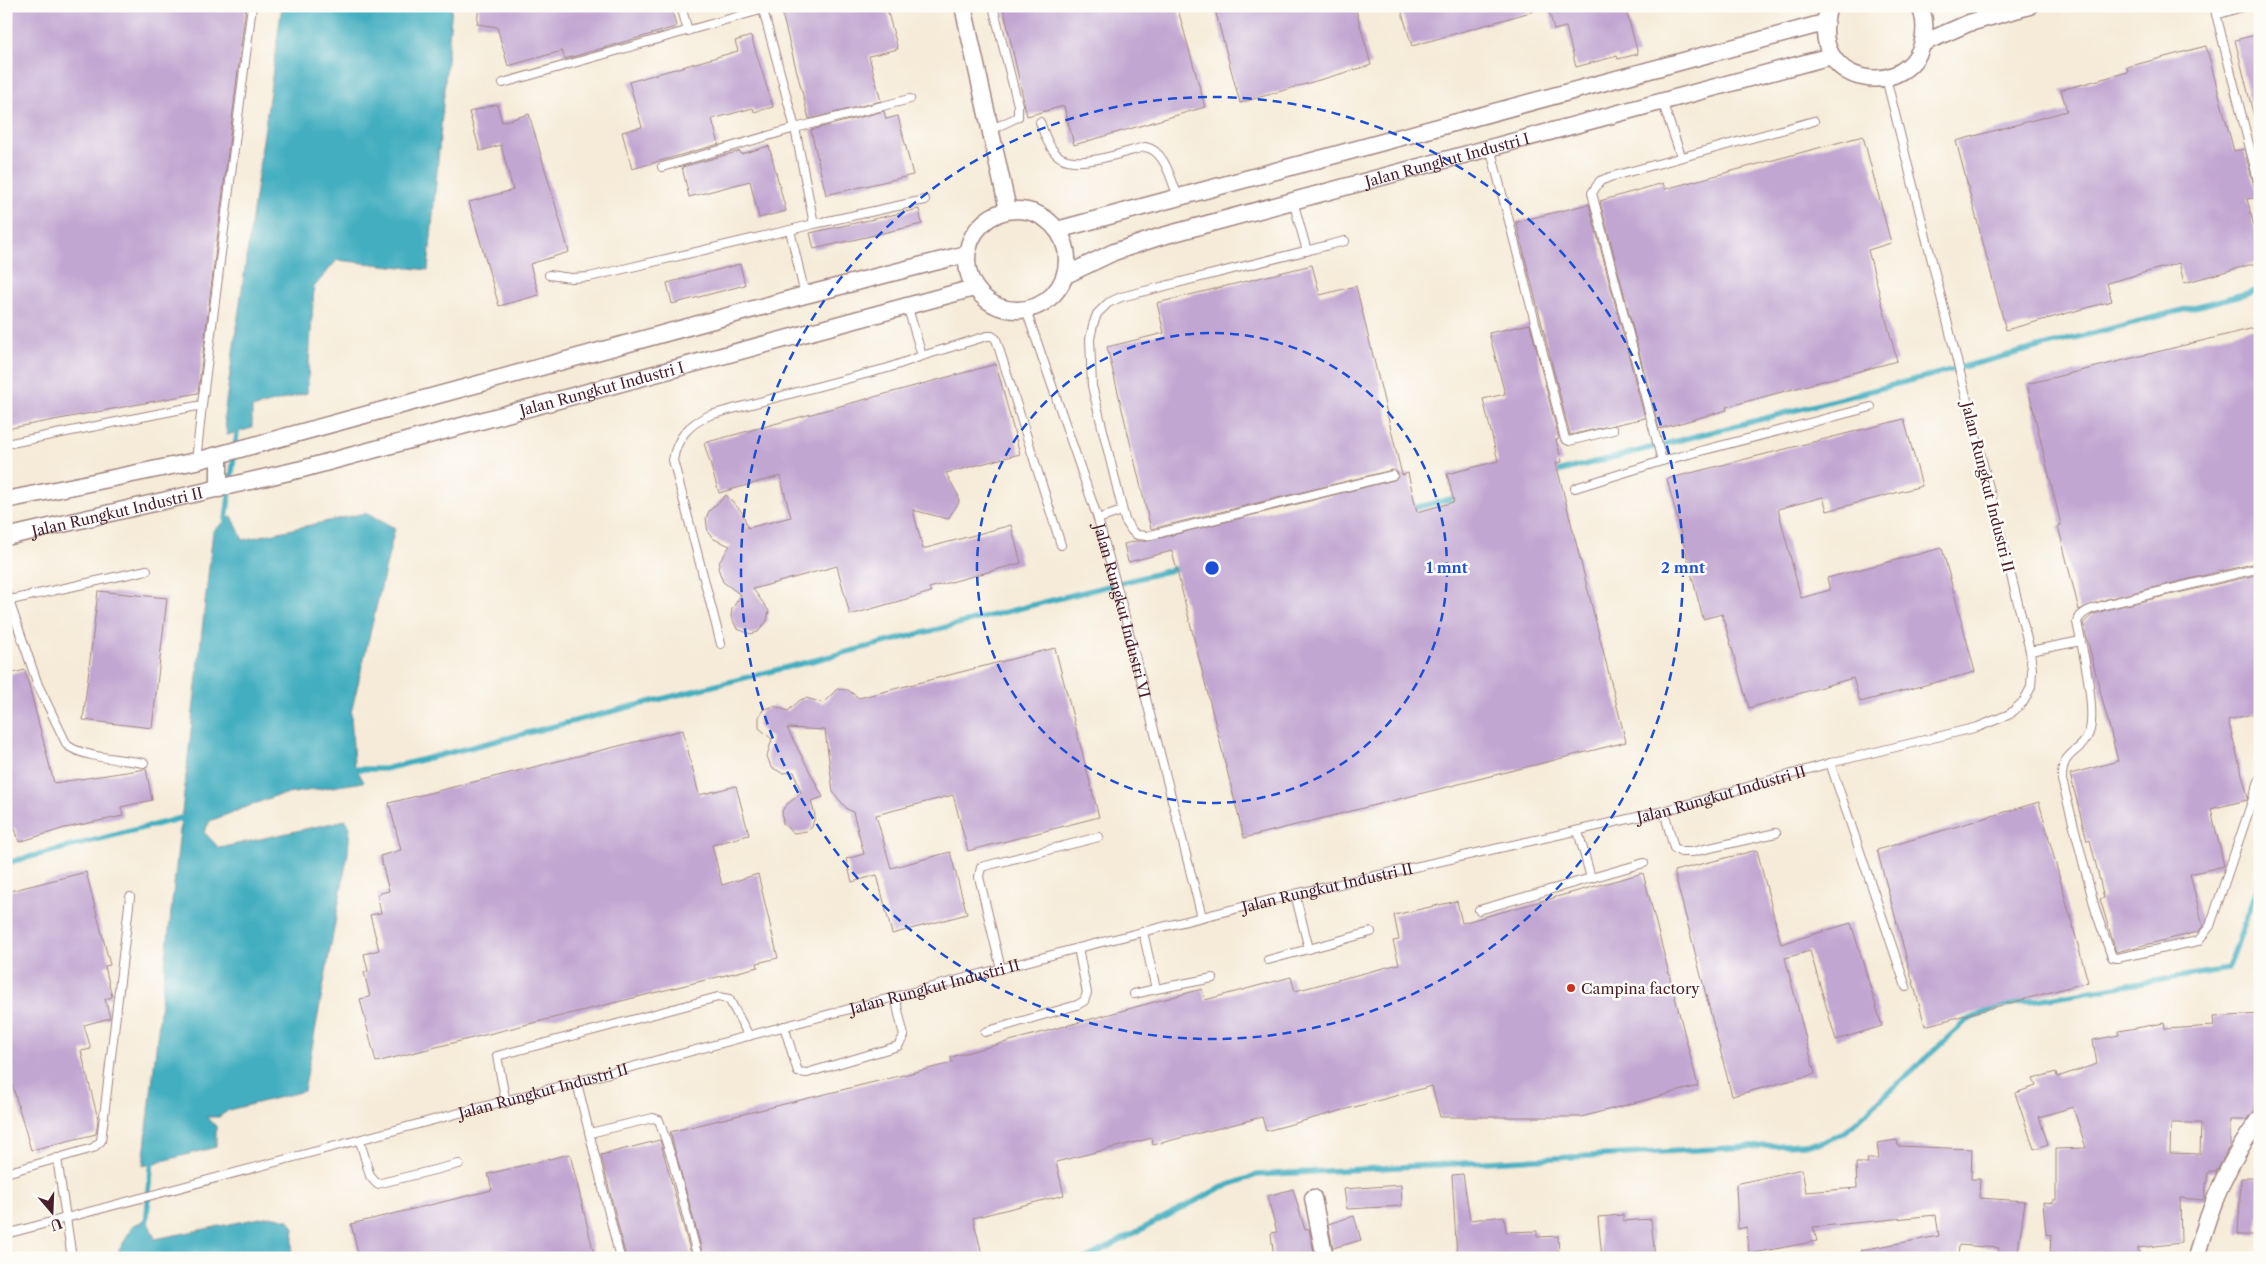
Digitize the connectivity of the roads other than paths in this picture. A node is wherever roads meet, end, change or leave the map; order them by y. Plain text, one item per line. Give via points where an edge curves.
1 (252, 6) edge
2 (681, 6) edge
3 (963, 6) edge
4 (993, 6) edge
5 (1829, 6) edge
6 (1919, 6) edge
7 (2029, 6) edge
8 (2214, 6) edge
9 (2245, 6) edge
10 (763, 8) edge
11 (2216, 15) junction
12 (1824, 23) junction
13 (688, 31) junction
14 (1923, 43) junction
15 (1831, 56) junction
16 (1886, 78) junction
17 (503, 83) dead end
18 (910, 99) dead end
19 (1662, 101) junction
20 (1814, 121) dead end
21 (1040, 122) dead end
22 (795, 128) junction
23 (990, 130) junction
24 (1490, 148) junction
25 (1681, 156) junction
26 (662, 167) dead end
27 (2260, 188) edge
28 (1178, 197) junction
29 (925, 200) dead end
30 (1293, 201) junction
31 (1008, 210) junction
32 (814, 224) junction
33 (790, 230) junction
34 (1057, 230) junction
35 (1345, 241) dead end
36 (1307, 251) junction
37 (966, 254) junction
38 (1066, 274) junction
39 (548, 275) dead end
40 (974, 288) junction
41 (805, 295) junction
42 (907, 305) junction
43 (1026, 310) junction
44 (922, 356) junction
45 (202, 405) junction
46 (1870, 407) dead end
47 (1613, 430) dead end
48 (6, 444) edge
49 (222, 454) junction
50 (1661, 458) junction
51 (196, 461) junction
52 (1393, 475) dead end
53 (223, 488) junction
54 (1575, 488) dead end
55 (6, 500) edge
56 (1122, 512) junction
57 (1098, 519) junction
58 (6, 538) edge
59 (1061, 545) dead end
60 (2260, 568) edge
61 (147, 570) dead end
62 (7, 598) edge
63 (2081, 641) junction
64 (721, 644) dead end
65 (2030, 651) junction
66 (144, 763) dead end
67 (1830, 763) junction
68 (2260, 778) edge
69 (1664, 811) junction
70 (1578, 831) junction
71 (1776, 833) dead end
72 (1099, 837) dead end
73 (1644, 863) dead end
74 (1591, 878) junction
75 (1295, 894) junction
76 (130, 897) dead end
77 (1479, 910) dead end
78 (1202, 917) junction
79 (1142, 932) junction
80 (1371, 932) dead end
81 (1078, 948) junction
82 (1309, 949) junction
83 (1268, 960) dead end
84 (1001, 969) junction
85 (1213, 978) dead end
86 (1906, 987) dead end
87 (1156, 989) junction
88 (1134, 994) dead end
89 (895, 997) junction
90 (784, 1026) junction
91 (985, 1032) dead end
92 (749, 1036) junction
93 (577, 1084) junction
94 (506, 1102) junction
95 (2260, 1119) edge
96 (590, 1133) junction
97 (360, 1140) junction
98 (57, 1158) junction
99 (459, 1164) dead end
100 (6, 1173) edge
101 (1314, 1198) dead end
102 (67, 1218) junction
103 (6, 1234) edge
104 (72, 1258) edge
105 (620, 1258) edge
106 (698, 1258) edge
107 (1325, 1258) edge
108 (2196, 1258) edge

1 - 45 lane
2 - 13 lane
3 - 23 street
4 - 23 lane via 1018,105 1018,117
5 - 12 street
6 - 14 street via 1925,27
7 - 14 street via 1968,23
8 - 11 lane
9 - 11 lane
10 - 13 lane
10 - 22 lane
11 - 27 lane
12 - 15 street via 1825,40
12 - 28 street
13 - 17 lane
14 - 16 street via 1915,59 1902,71
15 - 16 street via 1841,68 1855,76 1870,80
15 - 19 street, Jalan Rungkut Industri I
16 - 65 lane, Jalan Rungkut Industri II
18 - 22 lane
19 - 24 street, Jalan Rungkut Industri I
19 - 25 lane
20 - 25 lane
21 - 28 lane via 1060,158 1075,162 1145,147 1154,148 1160,154
22 - 26 lane
22 - 32 lane
23 - 31 street
24 - 30 street, Jalan Rungkut Industri I
24 - 47 lane via 1565,439 1569,441
25 - 50 lane via 1600,181 1592,193
28 - 34 street
29 - 32 lane
30 - 36 lane
30 - 38 street, Jalan Rungkut Industri I via 1150,240
31 - 34 street via 1027,210 1044,217
31 - 37 street via 980,225
32 - 33 lane
33 - 39 lane via 589,277
33 - 41 lane
34 - 38 street via 1065,244
35 - 36 lane
36 - 56 lane via 1121,297 1108,303 1097,314 1090,339 1092,386
37 - 40 street via 967,272
37 - 41 street
38 - 43 street via 1057,291 1043,303
40 - 42 street, Jalan Rungkut Industri I
40 - 43 street via 984,300 997,307 1011,311
41 - 49 street
42 - 44 lane
42 - 53 street, Jalan Rungkut Industri I
43 - 57 lane, Jalan Rungkut Industri VI
44 - 59 lane via 987,336 996,339
44 - 64 lane via 710,415 686,429 676,446 673,460
45 - 48 lane
45 - 51 lane
46 - 50 lane
49 - 51 street
49 - 53 street
50 - 54 lane
51 - 55 street
52 - 56 lane via 1147,536 1132,531
53 - 58 street, Jalan Rungkut Industri II
56 - 57 lane
57 - 78 lane, Jalan Rungkut Industri VI
60 - 63 lane via 2086,611 2077,622
61 - 62 lane
62 - 66 lane via 38,685 67,746 79,752
63 - 65 lane
63 - 68 lane via 2093,710 2086,741 2065,758 2062,780 2096,912 2112,957 2153,952 2201,938 2212,919
65 - 67 lane, Jalan Rungkut Industri II via 2031,687 2024,701 2010,714 1978,727
67 - 69 lane, Jalan Rungkut Industri II
67 - 86 lane
69 - 70 lane, Jalan Rungkut Industri II
69 - 71 lane via 1674,848 1681,852
70 - 74 lane
70 - 75 lane, Jalan Rungkut Industri II
72 - 84 lane via 981,867 980,877
73 - 74 lane
74 - 77 lane
75 - 78 lane, Jalan Rungkut Industri II
75 - 82 lane
76 - 98 lane via 101,1142 93,1148
78 - 79 lane, Jalan Rungkut Industri II
79 - 81 lane, Jalan Rungkut Industri II
79 - 87 lane
80 - 82 lane
81 - 84 lane, Jalan Rungkut Industri II
81 - 91 lane via 1088,993 1084,1001
82 - 83 lane
84 - 89 lane, Jalan Rungkut Industri II
85 - 87 lane
87 - 88 lane
89 - 90 lane, Jalan Rungkut Industri II
89 - 90 lane via 904,1036 898,1046 807,1074 798,1072
90 - 92 lane, Jalan Rungkut Industri II
92 - 93 lane, Jalan Rungkut Industri II
92 - 94 lane via 729,999 718,997 497,1056
93 - 94 lane, Jalan Rungkut Industri II
93 - 96 lane
94 - 97 lane, Jalan Rungkut Industri II
95 - 108 street via 2240,1145 2220,1186
96 - 105 lane
96 - 106 lane via 653,1118 659,1120
97 - 99 lane via 370,1176 377,1184
97 - 102 lane, Jalan Rungkut Industri II
98 - 100 lane
98 - 102 lane
101 - 107 street
102 - 103 lane, Jalan Rungkut Industri II
102 - 104 lane

